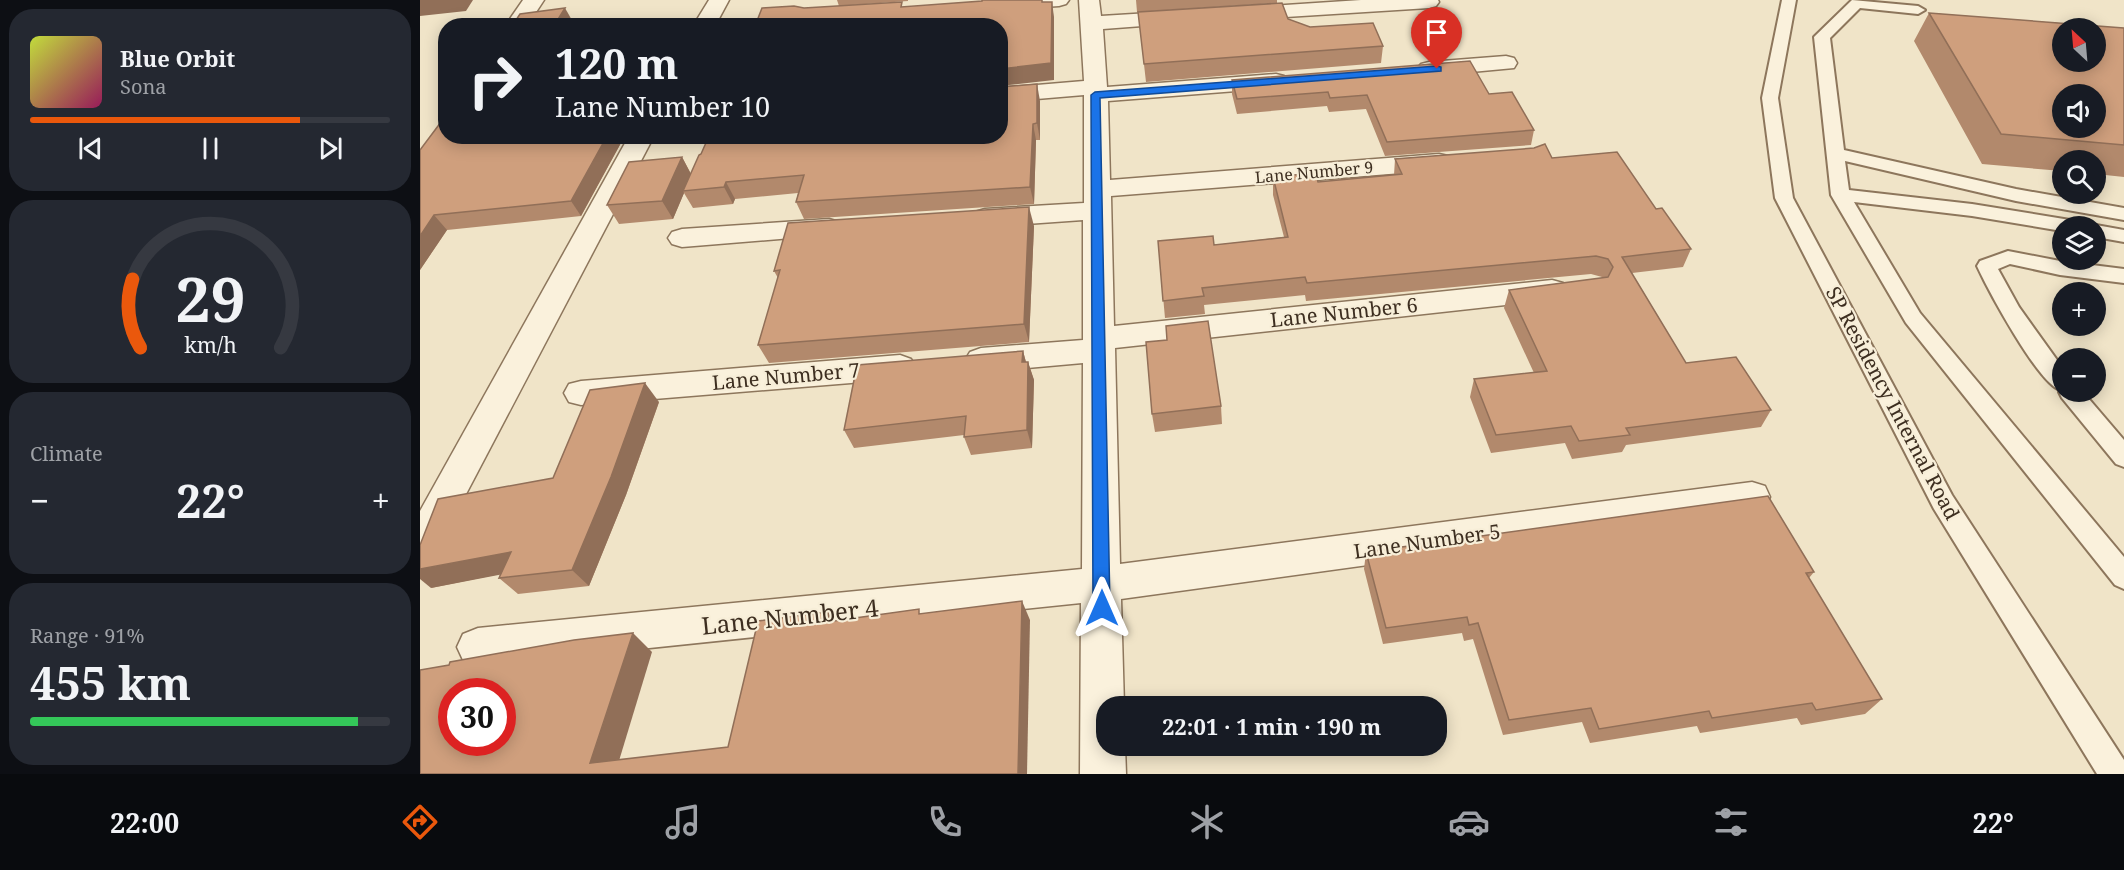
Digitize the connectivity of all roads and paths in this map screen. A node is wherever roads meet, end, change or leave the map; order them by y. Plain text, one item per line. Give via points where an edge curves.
1 (534, 0) edge
2 (719, 0) edge
3 (1059, 0) edge
4 (1789, 0) edge
5 (1859, 1) edge
6 (1429, 2) dead end
7 (976, 5) edge
8 (1918, 10) dead end
9 (1090, 12) edge
10 (522, 18) edge
11 (709, 18) edge
12 (1506, 63) dead end
13 (1412, 70) edge
14 (1295, 80) edge
15 (1095, 91) junction
16 (1008, 95) edge
17 (638, 144) edge
18 (1835, 153) junction
19 (1460, 160) edge
20 (1840, 195) junction
21 (1097, 200) junction
22 (2124, 214) edge
23 (955, 220) edge
24 (2052, 223) edge
25 (860, 226) edge
26 (2106, 233) edge
27 (2124, 236) edge
28 (682, 238) dead end
29 (2124, 276) edge
30 (1578, 287) edge
31 (1099, 344) junction
32 (2052, 370) edge
33 (581, 393) dead end
34 (2078, 402) edge
35 (2124, 457) edge
36 (1752, 497) edge
37 (420, 546) edge
38 (2124, 577) edge
39 (1102, 584) junction
40 (478, 647) dead end
41 (1103, 774) edge
42 (2115, 774) edge

1 - 10 street
2 - 11 street
3 - 7 street
4 - 42 lane, SP Residency Internal Road via 1770,98 1784,198 1943,502
5 - 8 lane
5 - 18 lane via 1822,38
6 - 9 street via 1213,16
9 - 15 street
12 - 13 street
14 - 15 street
15 - 16 street
15 - 21 street
17 - 37 street
18 - 20 lane
18 - 22 lane via 2016,195
19 - 21 street, Lane Number 9
20 - 24 lane
20 - 38 lane via 1913,318
21 - 23 street, Lane Number 9
21 - 31 street
25 - 28 street
26 - 27 lane
29 - 32 lane via 2008,257 1987,266 2000,296
30 - 31 street, Lane Number 6
31 - 33 street, Lane Number 7 via 940,363
31 - 39 street
34 - 35 lane
36 - 39 street, Lane Number 5
39 - 40 street, Lane Number 4
39 - 41 street

